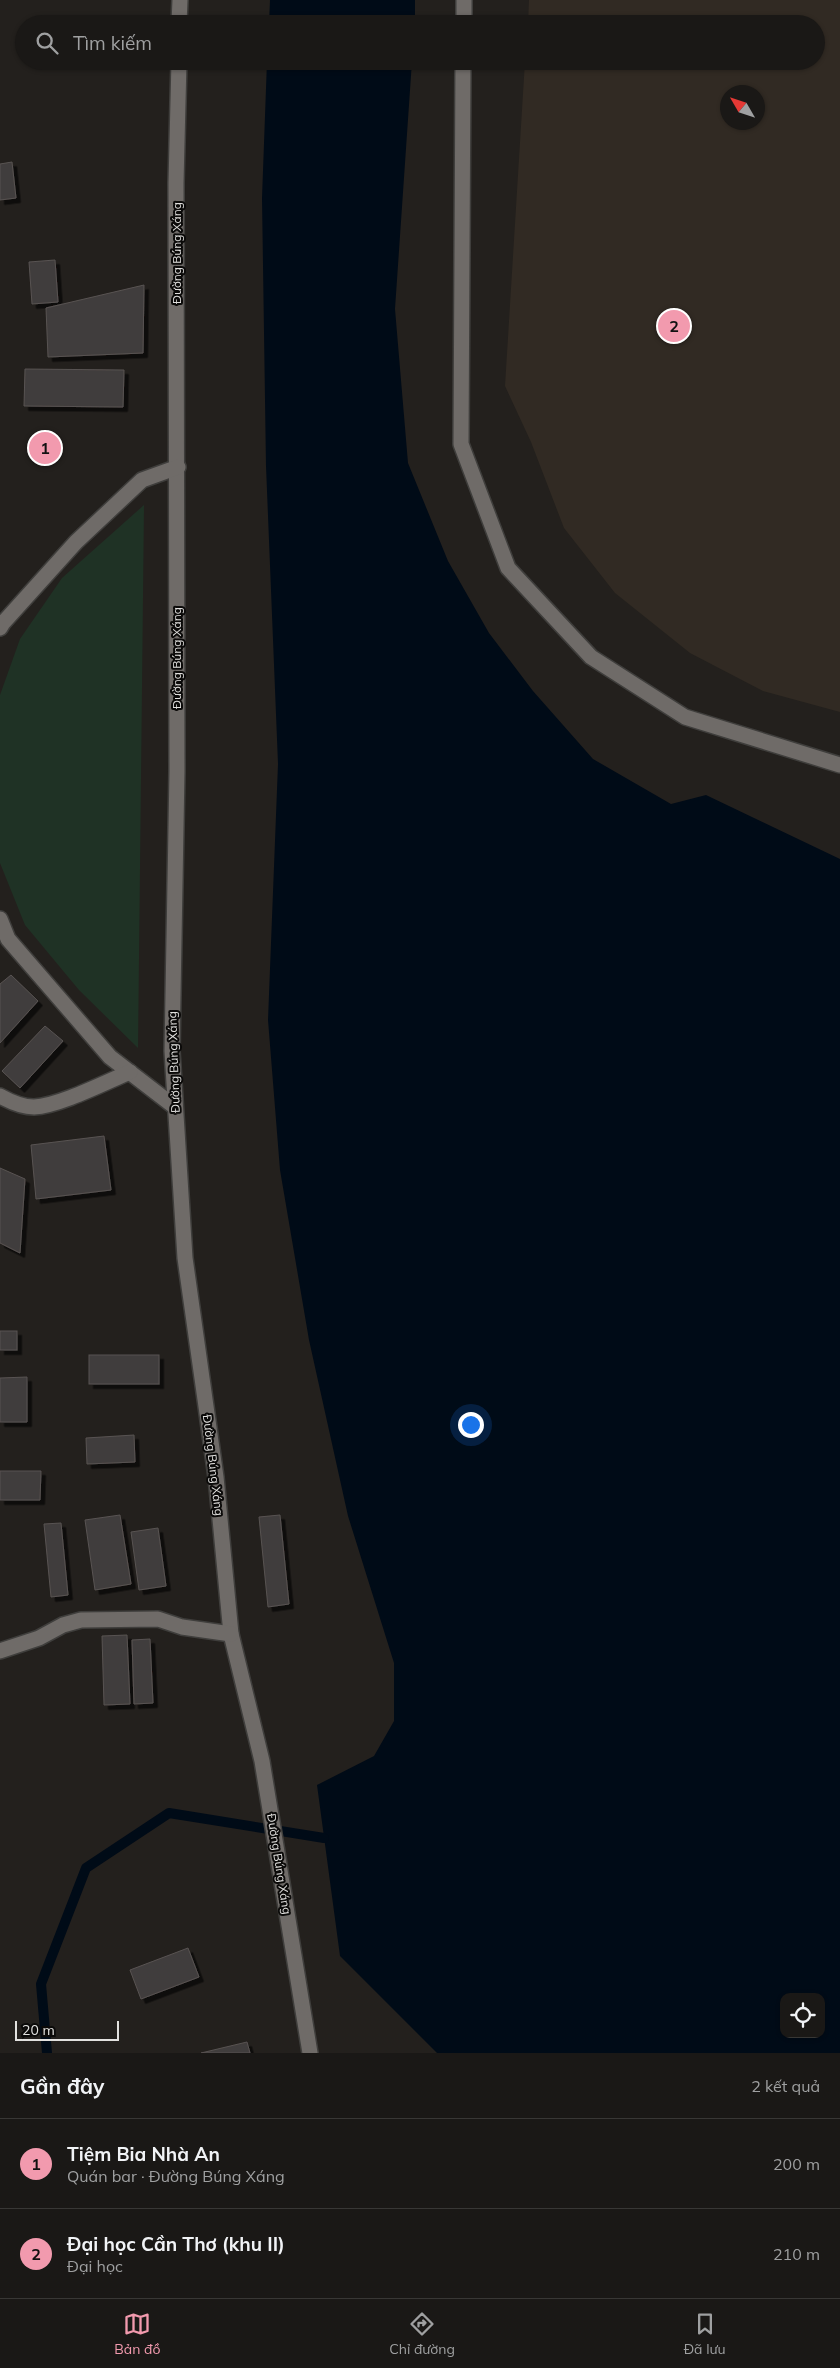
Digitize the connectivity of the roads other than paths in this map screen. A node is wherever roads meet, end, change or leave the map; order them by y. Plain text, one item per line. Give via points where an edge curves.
1 (180, 0) edge
2 (464, 0) edge
3 (179, 15) edge
4 (464, 15) edge
5 (179, 70) edge
6 (463, 70) edge
7 (178, 468) junction
8 (0, 628) edge
9 (840, 765) edge
10 (0, 919) edge
11 (130, 1072) junction
12 (0, 1096) edge
13 (175, 1107) junction
14 (231, 1634) junction
15 (0, 1652) edge
16 (310, 2053) edge

1 - 3 street
2 - 4 street
5 - 7 street, Đường Búng Xáng via 176,183
6 - 9 street via 461,444 508,568 591,657 685,717
7 - 8 street via 142,480 76,542
7 - 13 street, Đường Búng Xáng via 172,1051
10 - 11 street via 8,939 110,1057
11 - 12 street via 69,1098 34,1107
11 - 13 street
13 - 14 street, Đường Búng Xáng via 184,1258 216,1476
14 - 15 street via 182,1627 158,1619 81,1620 63,1624 39,1638
14 - 16 street, Đường Búng Xáng via 262,1761

